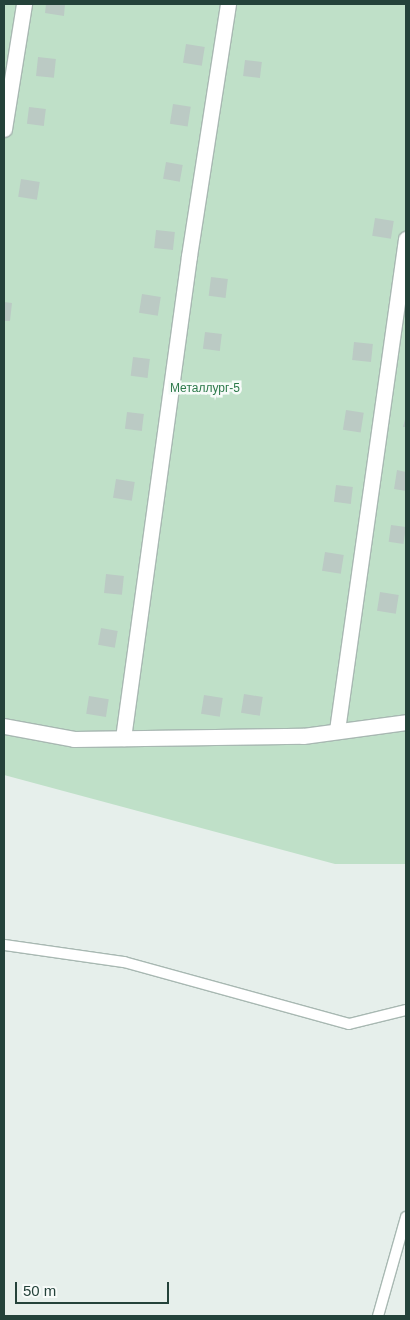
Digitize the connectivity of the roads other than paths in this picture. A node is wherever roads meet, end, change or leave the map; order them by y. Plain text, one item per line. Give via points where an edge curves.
1 (24, 4) edge
2 (228, 4) edge
3 (7, 84) edge
4 (4, 129) edge
5 (406, 239) edge
6 (406, 722) edge
7 (4, 726) edge
8 (337, 730) junction
9 (123, 738) junction
10 (4, 945) edge
11 (406, 1010) edge
12 (406, 1217) edge
13 (378, 1316) edge

1 - 3 street
2 - 9 street via 188,256
3 - 4 street
5 - 8 street
6 - 8 street
7 - 9 street via 74,739
8 - 9 street via 303,736
10 - 11 lane via 124,962 349,1024
12 - 13 lane

